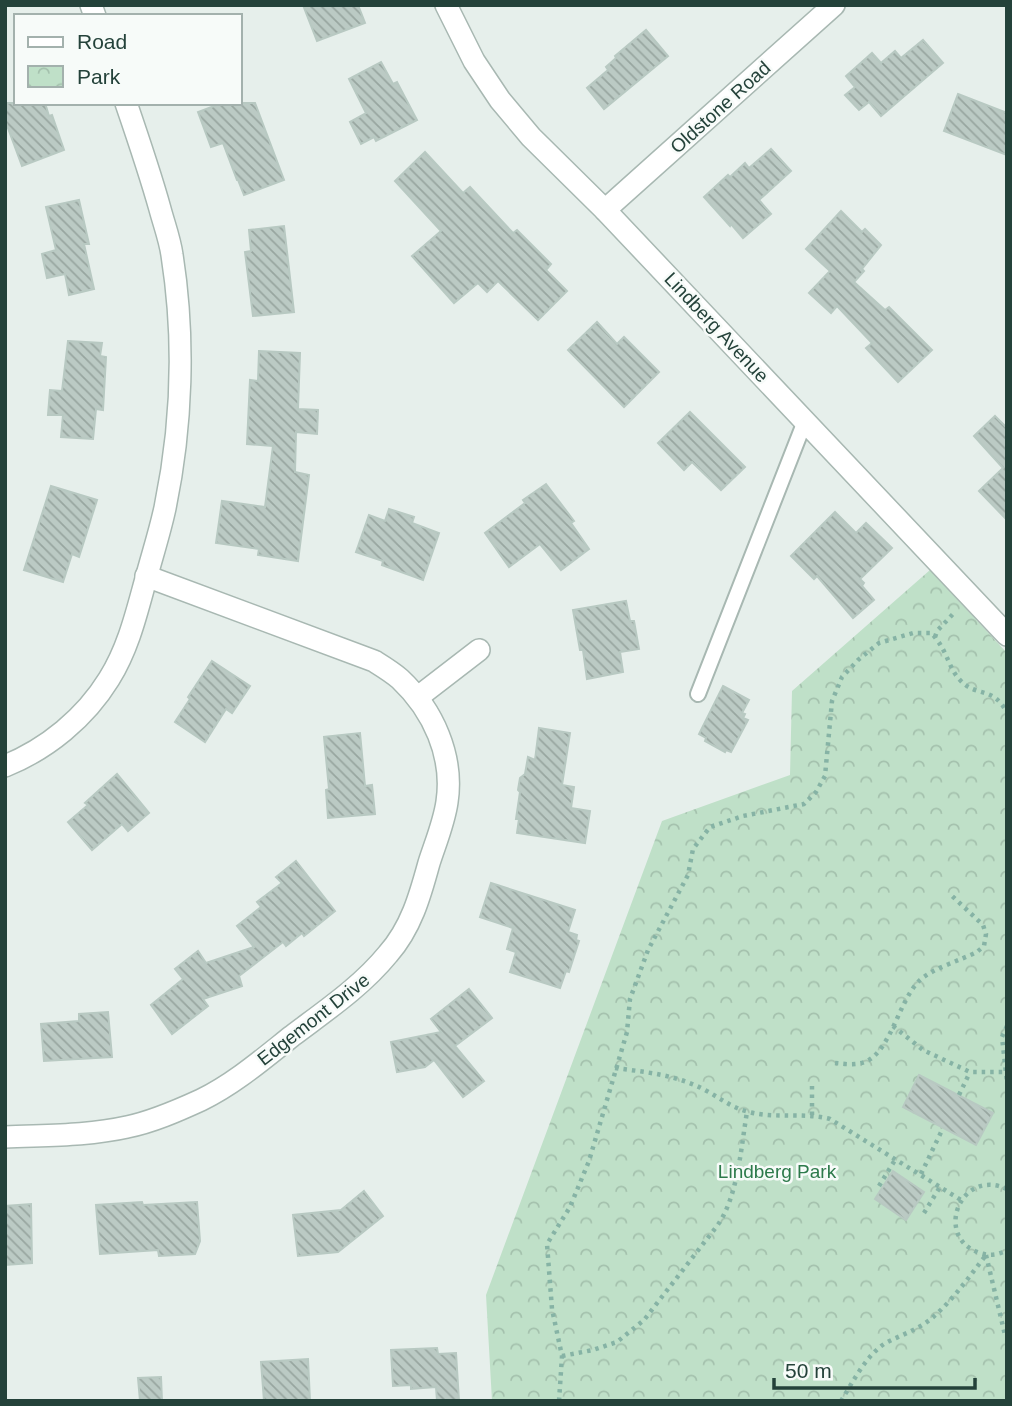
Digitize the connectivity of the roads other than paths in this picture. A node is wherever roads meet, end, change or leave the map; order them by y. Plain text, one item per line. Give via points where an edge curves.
1 (446, 5) edge
2 (834, 5) edge
3 (127, 105) edge
4 (606, 210) junction
5 (805, 421) junction
6 (146, 576) junction
7 (1007, 635) edge
8 (480, 650) dead end
9 (698, 694) dead end
10 (418, 697) junction
11 (5, 766) edge
12 (5, 1138) edge

1 - 4 street, Lindberg Avenue via 500,100
2 - 4 street, Oldstone Road
3 - 6 street via 172,252 180,369 176,439
4 - 5 street, Lindberg Avenue
5 - 7 street, Lindberg Avenue
5 - 9 lane
6 - 10 street, Edgemont Drive via 374,660
6 - 11 street via 127,644 109,679 85,711 55,738
8 - 10 street
10 - 12 street, Edgemont Drive via 444,749 447,803 407,928 366,980 239,1077 167,1115 97,1132

